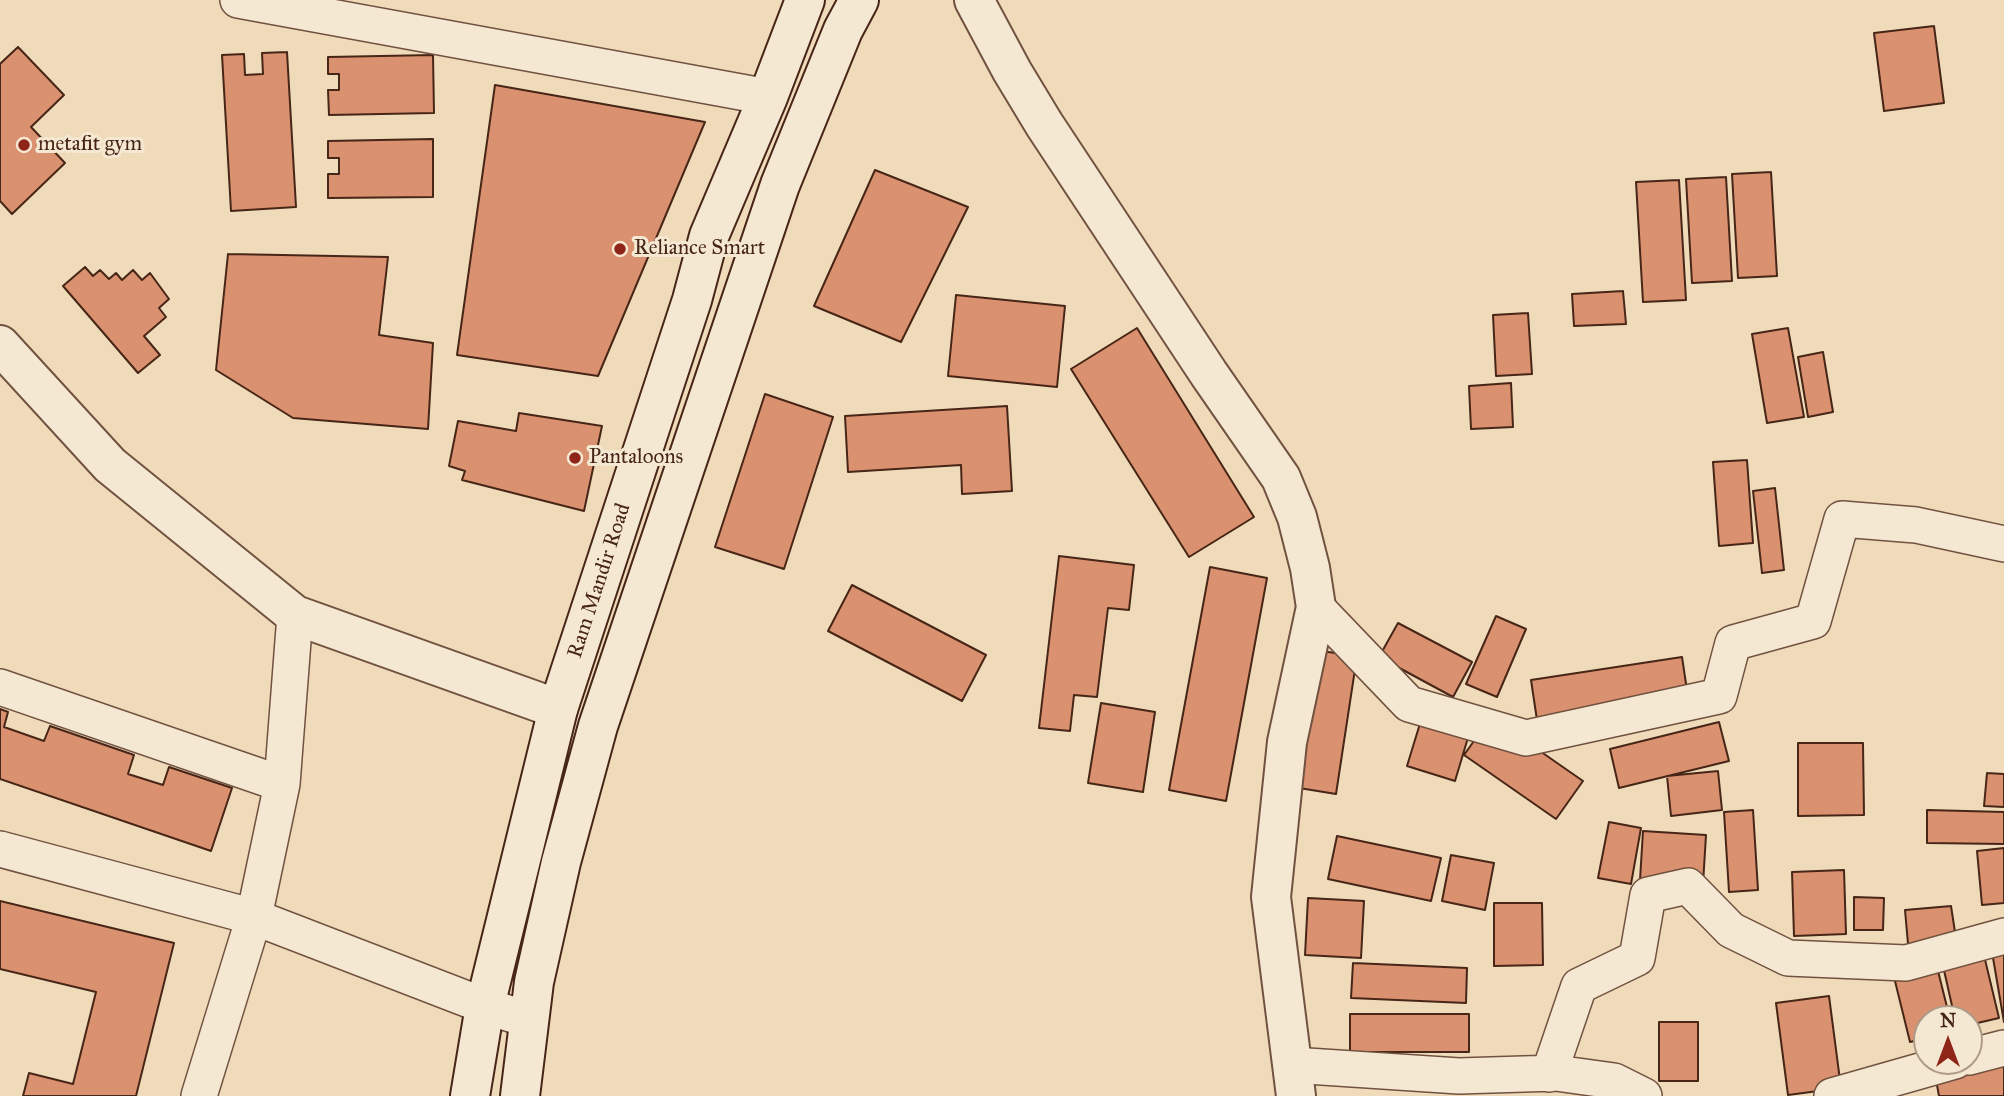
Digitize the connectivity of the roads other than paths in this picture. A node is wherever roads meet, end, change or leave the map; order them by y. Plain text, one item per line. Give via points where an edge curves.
1 (237, 0) edge
2 (805, 0) edge
3 (859, 0) edge
4 (974, 0) edge
5 (768, 97) junction
6 (0, 345) edge
7 (2004, 544) edge
8 (1316, 607) junction
9 (295, 615) junction
10 (0, 687) edge
11 (558, 709) junction
12 (282, 784) junction
13 (0, 849) edge
14 (254, 917) junction
15 (2004, 936) edge
16 (485, 1006) junction
17 (530, 1020) junction
18 (2004, 1048) edge
19 (1983, 1053) edge
20 (1913, 1073) edge
21 (1549, 1074) junction
22 (1294, 1080) edge
23 (199, 1096) edge
24 (470, 1096) edge
25 (520, 1096) edge
26 (1644, 1096) edge
27 (1832, 1096) edge

1 - 5 street
2 - 5 main road, Ram Mandir Road
3 - 17 main road via 780,185 598,726 561,862
4 - 8 main road via 1044,124 1281,478 1297,517
5 - 11 main road, Ram Mandir Road via 709,236
6 - 9 main road via 110,465
7 - 8 street via 1916,525 1842,519 1814,621 1733,643 1719,696 1526,738 1409,704
8 - 22 main road via 1287,742 1271,897
9 - 11 main road
9 - 12 street
10 - 12 street
11 - 16 main road, Ram Mandir Road
12 - 14 street
13 - 14 street
14 - 16 street
14 - 23 street
15 - 21 street via 1906,963 1788,958 1731,930 1688,886 1648,895 1637,958 1579,986
16 - 17 street
16 - 24 main road, Ram Mandir Road
17 - 25 main road
18 - 19 street
20 - 27 street
21 - 22 street
21 - 26 street via 1614,1081

